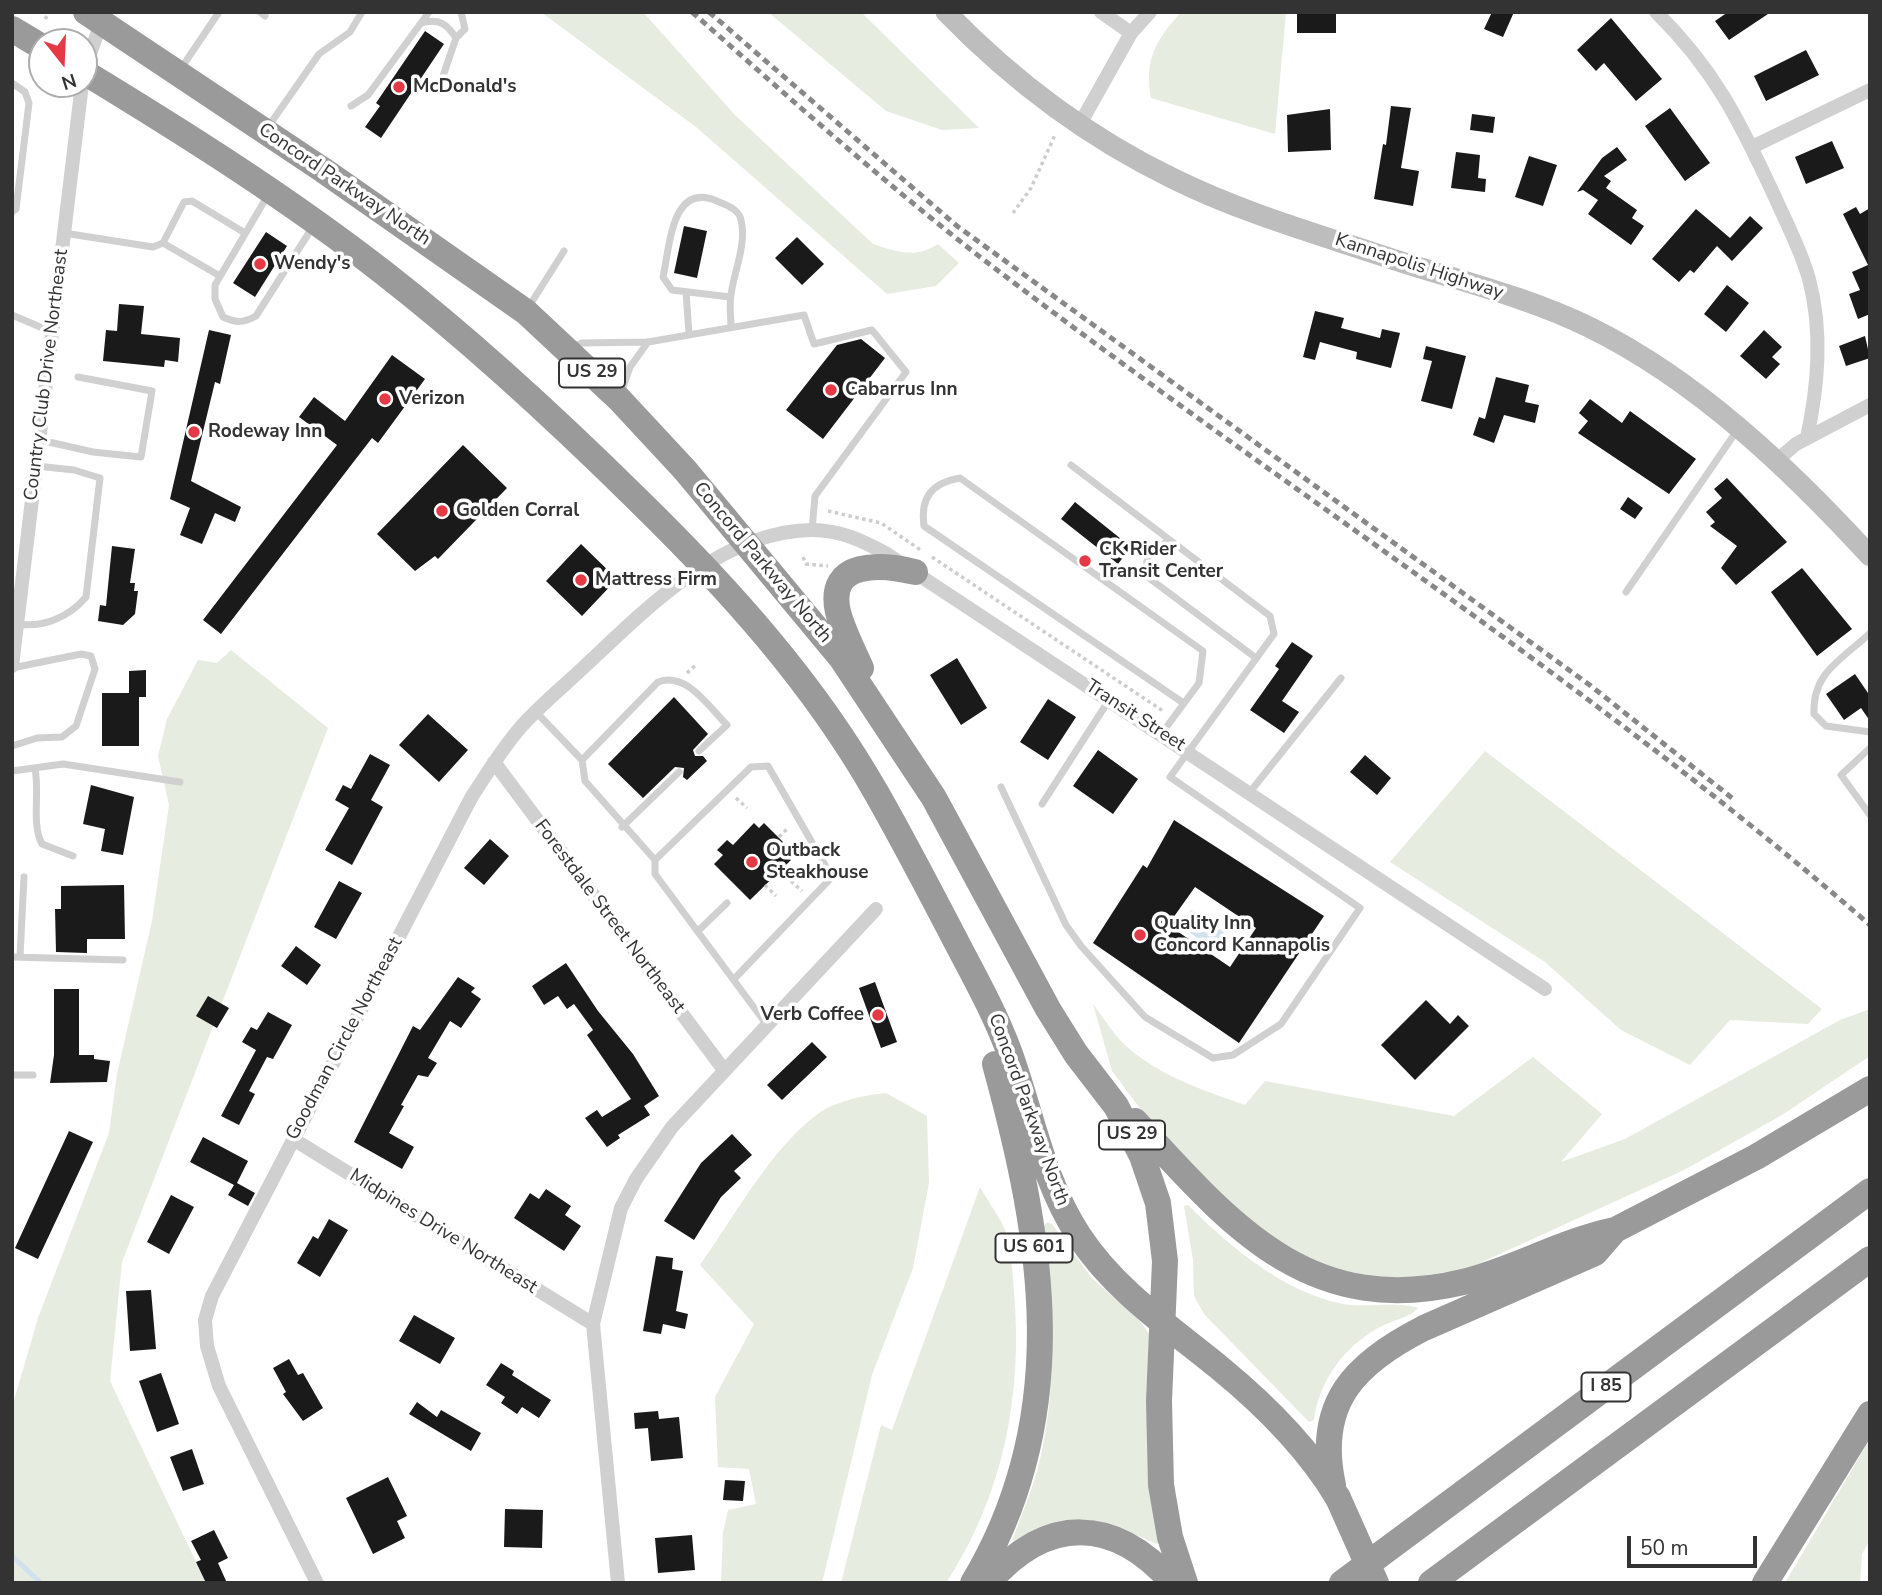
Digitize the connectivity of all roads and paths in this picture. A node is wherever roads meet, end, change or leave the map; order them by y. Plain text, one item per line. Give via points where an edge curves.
1 (50, 12) edge
2 (219, 12) edge
3 (362, 12) edge
4 (429, 12) edge
5 (461, 12) edge
6 (946, 12) edge
7 (1101, 12) edge
8 (1150, 12) edge
9 (1656, 12) edge
10 (98, 16) edge
11 (45, 19) dead end
12 (421, 23) junction
13 (12, 29) edge
14 (1131, 33) junction
15 (456, 38) junction
16 (28, 39) edge
17 (177, 73) junction
18 (442, 79) dead end
19 (98, 81) edge
20 (12, 83) edge
21 (1870, 90) edge
22 (80, 98) edge
23 (351, 106) dead end
24 (1080, 124) junction
25 (265, 131) junction
26 (1055, 135) dead end
27 (1752, 147) junction
28 (270, 192) junction
29 (12, 212) edge
30 (1013, 213) dead end
31 (316, 223) junction
32 (64, 233) junction
33 (245, 233) junction
34 (163, 243) junction
35 (564, 251) dead end
36 (220, 276) junction
37 (686, 292) junction
38 (730, 297) junction
39 (526, 312) junction
40 (12, 316) edge
41 (731, 327) junction
42 (52, 332) junction
43 (689, 334) junction
44 (648, 342) junction
45 (569, 350) junction
46 (78, 377) dead end
47 (619, 400) junction
48 (1870, 405) edge
49 (1738, 428) junction
50 (39, 440) junction
51 (1801, 441) junction
52 (1776, 461) junction
53 (1072, 465) dead end
54 (36, 466) junction
55 (828, 510) dead end
56 (812, 530) junction
57 (1171, 541) junction
58 (748, 543) junction
59 (1870, 556) edge
60 (803, 557) dead end
61 (704, 566) junction
62 (830, 566) dead end
63 (915, 572) junction
64 (17, 587) edge
65 (1626, 592) dead end
66 (17, 624) junction
67 (1870, 634) edge
68 (1256, 658) junction
69 (12, 667) edge
70 (1341, 678) dead end
71 (1110, 699) junction
72 (1182, 702) junction
73 (1163, 711) dead end
74 (536, 712) junction
75 (882, 718) junction
76 (1870, 732) edge
77 (1162, 733) junction
78 (12, 747) edge
79 (1870, 748) edge
80 (1187, 750) junction
81 (699, 751) dead end
82 (582, 760) junction
83 (494, 762) junction
84 (35, 769) junction
85 (12, 771) edge
86 (679, 772) dead end
87 (180, 782) dead end
88 (1002, 787) dead end
89 (1250, 792) junction
90 (1042, 804) dead end
91 (1870, 815) edge
92 (622, 827) junction
93 (788, 828) dead end
94 (779, 838) dead end
95 (73, 856) dead end
96 (655, 860) junction
97 (24, 877) dead end
98 (765, 885) dead end
99 (776, 896) dead end
100 (727, 903) dead end
101 (876, 909) dead end
102 (942, 914) junction
103 (698, 931) junction
104 (16, 957) edge
105 (123, 960) dead end
106 (734, 979) junction
107 (1545, 989) dead end
108 (767, 1025) junction
109 (724, 1070) junction
110 (12, 1075) edge
111 (33, 1075) dead end
112 (1099, 1082) junction
113 (1870, 1089) edge
114 (293, 1139) junction
115 (1870, 1191) edge
116 (1615, 1230) junction
117 (1870, 1259) edge
118 (593, 1324) junction
119 (1162, 1324) junction
120 (1870, 1414) edge
121 (1336, 1494) junction
122 (317, 1583) edge
123 (618, 1583) edge
124 (973, 1583) edge
125 (988, 1583) edge
126 (1173, 1583) edge
127 (1185, 1583) edge
128 (1342, 1583) edge
129 (1376, 1583) edge
130 (1431, 1583) edge
131 (1765, 1583) edge

1 - 11 path
2 - 17 lane
3 - 25 lane via 350,32 319,54
4 - 12 lane
5 - 15 lane via 465,29
6 - 24 main road, Kannapolis Highway via 984,51
7 - 14 street
8 - 14 street
9 - 27 street via 1709,70
10 - 17 highway, Concord Parkway North / US 29
12 - 15 lane via 433,20 448,25
12 - 23 lane via 368,95
13 - 16 highway
14 - 24 street
15 - 18 lane
17 - 25 highway, Concord Parkway North / US 29
19 - 28 highway, Concord Parkway North / US 29
20 - 29 lane via 25,92 29,103
21 - 27 street
22 - 32 street, Country Club Drive Northeast
24 - 49 main road, Kannapolis Highway via 1174,179 1227,202 1574,320 1678,382
25 - 39 highway, Concord Parkway North / US 29
26 - 30 path via 1031,188
27 - 51 street via 1809,279 1819,371
28 - 31 highway, Concord Parkway North / US 29
28 - 33 lane
31 - 36 lane via 256,316 234,322 223,317 215,285
31 - 61 highway, Concord Parkway North / US 29 via 514,381
32 - 34 lane via 153,247
32 - 42 street, Country Club Drive Northeast
33 - 34 lane via 192,201 184,202
33 - 36 lane
34 - 36 lane
35 - 39 lane
37 - 38 lane
37 - 38 lane via 672,290 663,278 679,208 687,199 704,195 732,207 741,218 742,243
37 - 43 lane
38 - 41 lane
39 - 45 highway, Concord Parkway North / US 29
40 - 42 lane
41 - 43 lane
41 - 56 lane via 804,315 814,344 872,330 906,372 815,496
42 - 50 street, Country Club Drive Northeast
43 - 44 lane
44 - 45 lane via 582,343
44 - 47 lane via 630,367
45 - 47 highway, Concord Parkway North / US 29
46 - 50 lane via 152,391 141,457
47 - 58 highway, Concord Parkway North / US 29
48 - 51 street
49 - 52 main road, Kannapolis Highway
49 - 65 lane
50 - 54 street, Country Club Drive Northeast
51 - 52 street
52 - 59 main road, Kannapolis Highway
53 - 57 lane
54 - 64 street, Country Club Drive Northeast
54 - 66 lane via 100,478 88,584 86,597 76,610 50,622
55 - 73 path via 881,523
56 - 58 street, Transit Street
56 - 63 street, Transit Street via 850,536
57 - 68 lane via 1269,617 1274,634
57 - 68 lane via 1147,556 1149,578
58 - 61 street, Transit Street
58 - 75 highway, Concord Parkway North / US 29 via 842,659
60 - 62 path via 806,564
61 - 74 street, Goodman Circle Northeast via 622,631
61 - 102 highway, Concord Parkway North / US 29 via 822,706
63 - 71 street, Transit Street
63 - 75 highway via 867,566 851,571 839,588 838,611
64 - 66 street, Country Club Drive Northeast
66 - 69 street, Country Club Drive Northeast
67 - 76 lane via 1817,682 1813,695 1814,714 1826,726
68 - 80 lane
69 - 78 lane via 81,654 91,656 95,669 76,726 62,737 37,738
70 - 89 lane
71 - 77 street, Transit Street
71 - 90 lane
72 - 72 lane via 1199,682 1203,651 960,478 944,481 928,492 922,511 924,526
72 - 77 lane
74 - 82 lane
74 - 83 street, Goodman Circle Northeast
75 - 112 highway, Concord Parkway North / US 29 via 934,798 1062,1032
77 - 80 street, Transit Street
79 - 91 lane via 1842,775
80 - 88 lane via 1170,777 1360,908 1281,1024 1233,1055 1213,1058 1145,1017 1081,946 1066,925
80 - 89 street, Transit Street
81 - 82 lane via 727,724 682,680 671,677 658,682
82 - 92 lane via 585,781
83 - 109 street, Forestdale Street Northeast
83 - 114 street, Goodman Circle Northeast via 464,810
84 - 85 lane
84 - 87 lane via 63,764
84 - 95 lane via 37,836 42,844
86 - 92 lane
89 - 107 street, Transit Street
92 - 96 lane
93 - 94 path
96 - 103 lane via 655,874
96 - 106 lane via 751,767 768,766 832,877
97 - 104 lane
98 - 99 path
100 - 103 lane
101 - 108 street
102 - 119 highway, Concord Parkway North / US 29 via 1005,1042 1067,1216 1092,1255
102 - 124 highway, US 601 via 986,1031 1016,1142 1032,1226 1040,1328 1039,1394 1021,1478 999,1541
103 - 106 lane
104 - 105 lane
106 - 108 lane
108 - 109 street
109 - 118 street via 672,1127 631,1189 611,1242
110 - 111 lane
112 - 116 highway via 1229,1221 1293,1264 1342,1284 1385,1289 1464,1281
112 - 119 highway, Concord Parkway North / US 29 via 1142,1157 1158,1203 1165,1261
113 - 116 highway via 1756,1157
114 - 118 street, Midpines Drive Northeast
114 - 122 street, Goodman Circle Northeast via 212,1296 205,1320 219,1386
115 - 128 highway, I 85
116 - 121 highway via 1595,1253 1399,1340 1364,1365 1342,1393 1330,1422 1327,1452
117 - 130 highway, I 85
118 - 123 street
119 - 121 highway, Concord Parkway North / US 29 via 1275,1417
119 - 127 highway, Concord Parkway North / US 29 via 1160,1472 1170,1537
120 - 131 highway
121 - 129 highway, US 29, bridge
125 - 126 highway via 1003,1565 1032,1546 1082,1532 1113,1536 1129,1544

